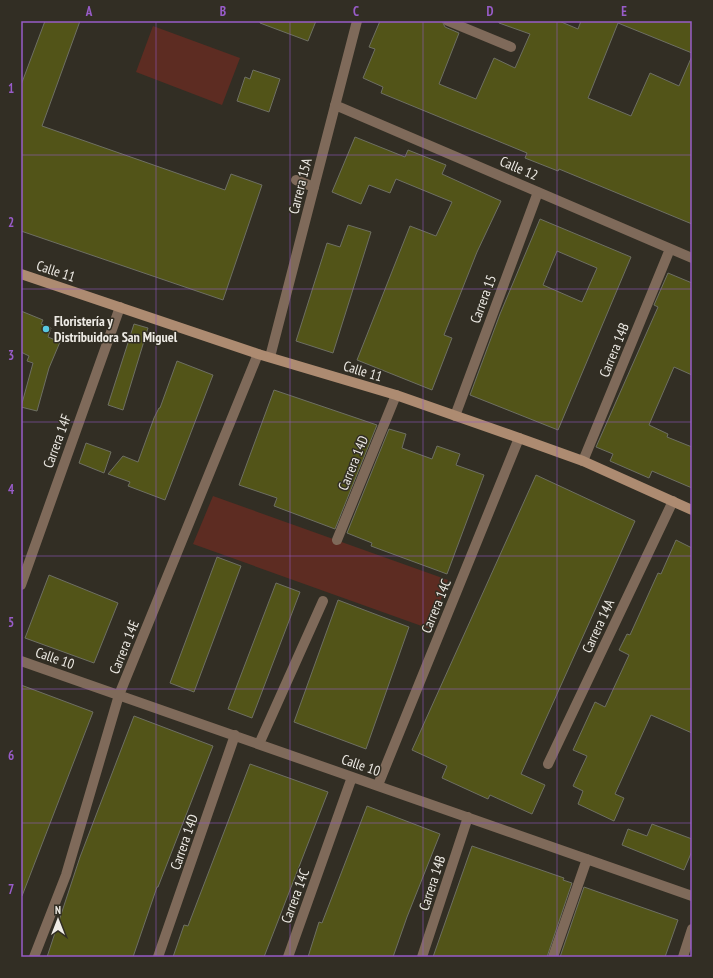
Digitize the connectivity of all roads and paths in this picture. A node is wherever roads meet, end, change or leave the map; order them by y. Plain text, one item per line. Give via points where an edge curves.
1 (357, 21) edge
2 (448, 21) edge
3 (512, 47) dead end
4 (335, 104) junction
5 (296, 180) dead end
6 (314, 187) junction
7 (538, 192) junction
8 (670, 249) junction
9 (692, 258) edge
10 (21, 274) edge
11 (120, 307) junction
12 (258, 354) junction
13 (270, 357) junction
14 (396, 395) junction
15 (455, 416) junction
16 (519, 438) junction
17 (583, 461) junction
18 (672, 500) junction
19 (692, 510) edge
20 (337, 540) dead end
21 (24, 564) edge
22 (21, 585) edge
23 (323, 601) dead end
24 (21, 661) edge
25 (119, 694) junction
26 (234, 735) junction
27 (259, 744) junction
28 (548, 764) dead end
29 (352, 777) junction
30 (378, 785) junction
31 (468, 817) junction
32 (587, 859) junction
33 (692, 896) edge
34 (692, 929) edge
35 (34, 957) edge
36 (158, 957) edge
37 (288, 957) edge
38 (422, 957) edge
39 (553, 957) edge
40 (683, 957) edge

1 - 4 street, Carrera 15A
2 - 3 street
4 - 6 street, Carrera 15A
4 - 7 street, Calle 12
5 - 6 street
6 - 13 street, Carrera 15A
7 - 8 street, Calle 12
7 - 15 street, Carrera 15
8 - 9 street, Calle 12
8 - 17 street, Carrera 14B
10 - 11 street, Calle 11
11 - 12 street, Calle 11
11 - 21 street, Carrera 14F
12 - 13 street, Calle 11
12 - 25 street, Carrera 14E
13 - 14 street, Calle 11
14 - 15 street, Calle 11
14 - 20 street, Carrera 14D
15 - 16 street, Calle 11
16 - 17 street, Calle 11
16 - 30 street, Carrera 14C
17 - 18 street, Calle 11
18 - 19 street, Calle 11
18 - 28 street, Carrera 14A
21 - 22 street, Carrera 14F
23 - 27 street
24 - 25 street, Calle 10
25 - 26 street, Calle 10
25 - 35 street, Carrera 14E via 66,875
26 - 27 street, Calle 10
26 - 36 street, Carrera 14D
27 - 29 street, Calle 10
29 - 30 street, Calle 10
29 - 37 street, Carrera 14C
30 - 31 street, Calle 10
31 - 32 street, Calle 10
31 - 38 street, Carrera 14B
32 - 33 street, Calle 10
32 - 39 street
34 - 40 street

